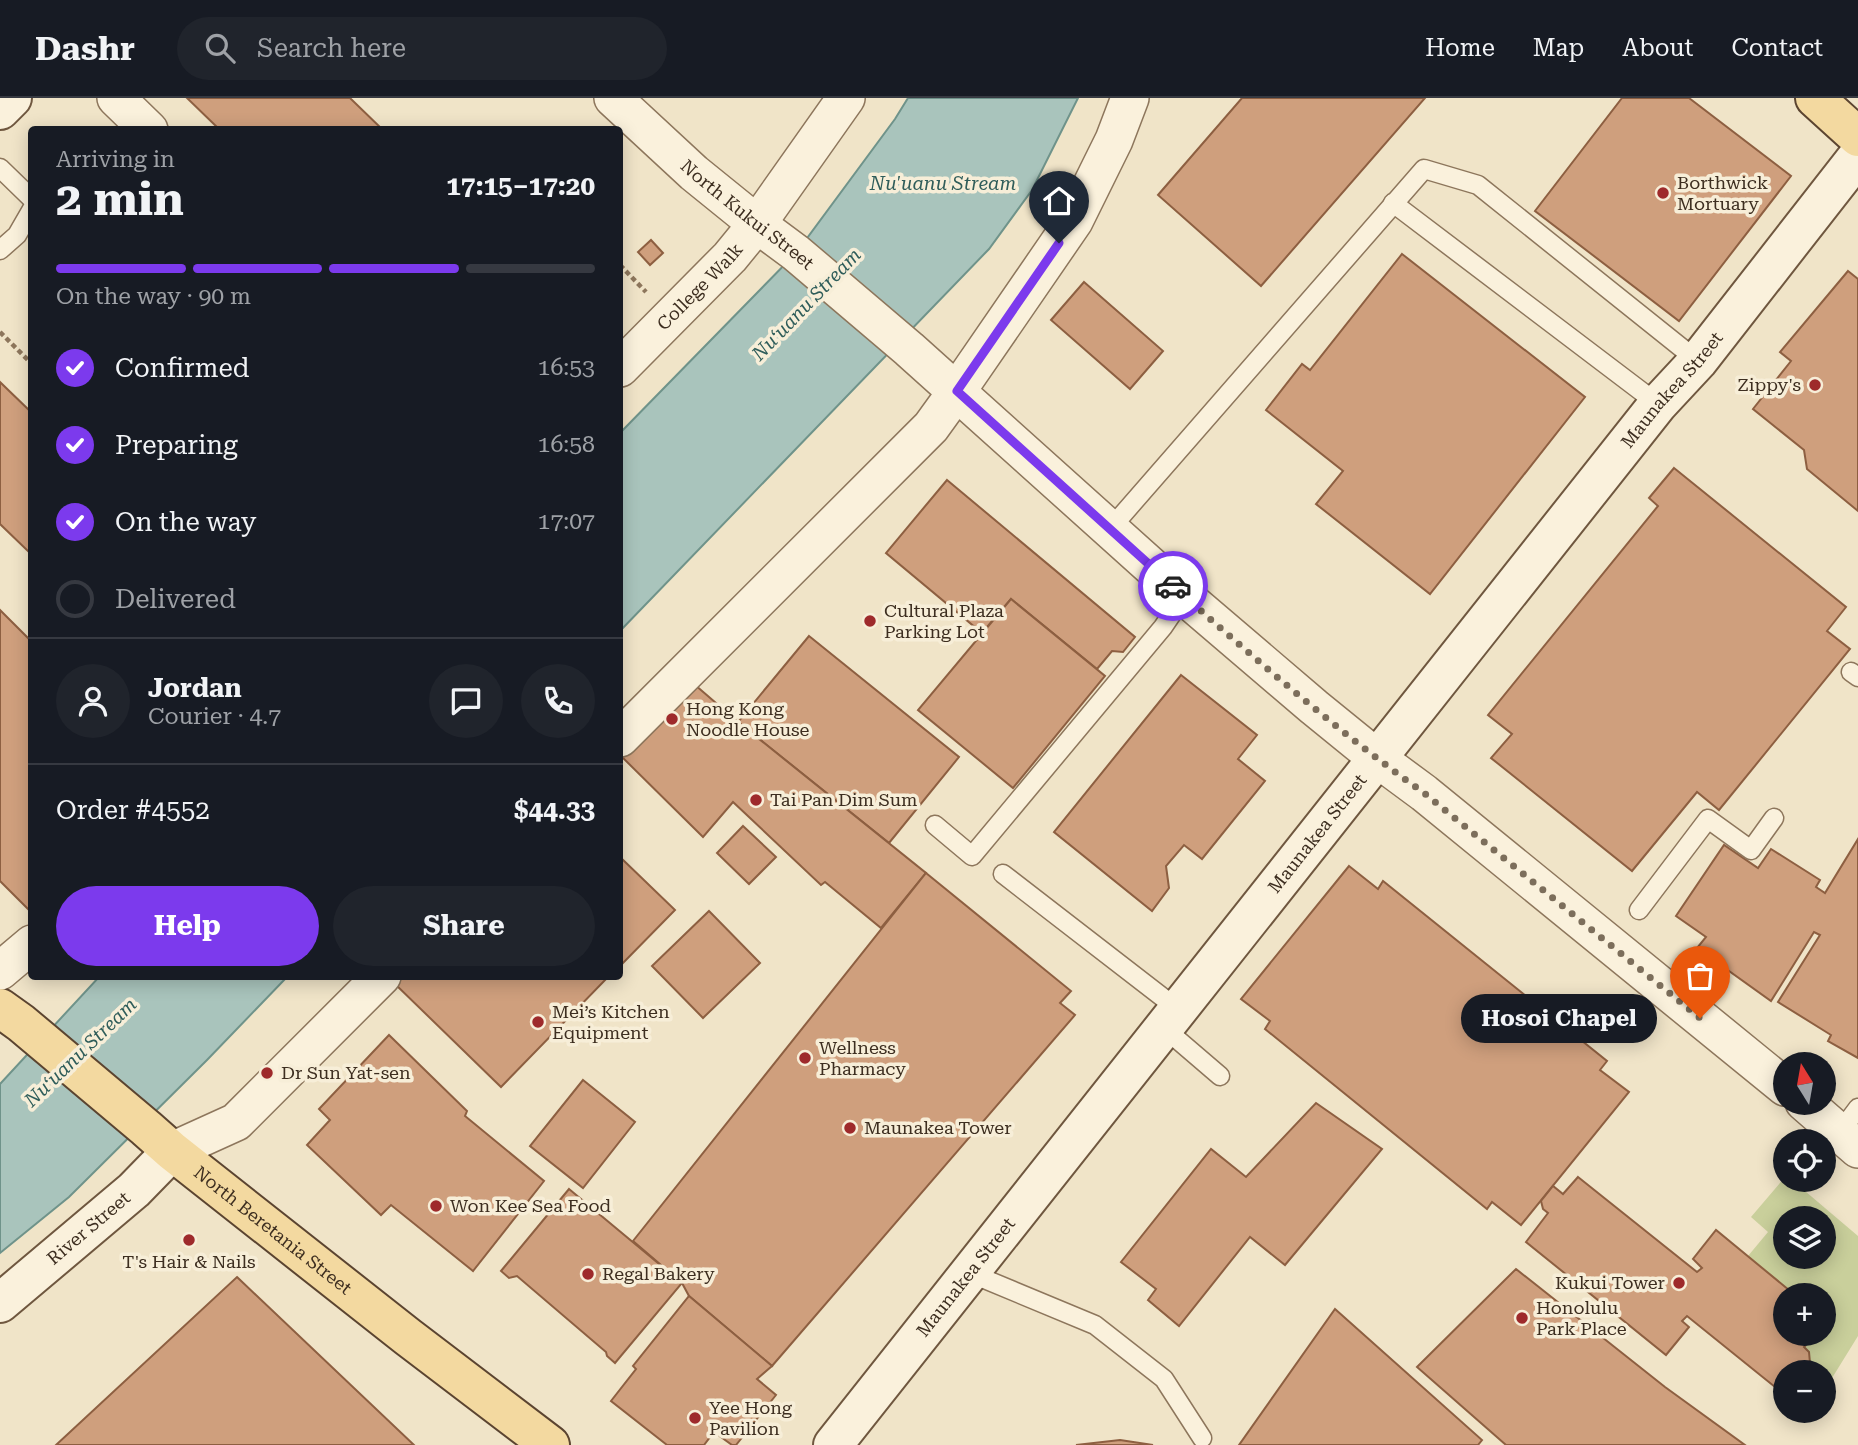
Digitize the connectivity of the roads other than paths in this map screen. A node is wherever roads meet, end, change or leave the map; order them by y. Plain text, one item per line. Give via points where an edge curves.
1 (12, 98) edge
2 (116, 98) edge
3 (613, 98) edge
4 (846, 98) edge
5 (1129, 98) edge
6 (1815, 98) edge
7 (0, 110) edge
8 (145, 126) edge
9 (1858, 137) edge
10 (1858, 156) edge
11 (0, 168) edge
12 (28, 195) edge
13 (1393, 203) junction
14 (28, 216) edge
15 (757, 224) junction
16 (0, 250) edge
17 (1698, 361) junction
18 (623, 365) edge
19 (957, 391) junction
20 (1658, 404) junction
21 (1110, 529) junction
22 (1184, 596) junction
23 (623, 735) edge
24 (1378, 759) junction
25 (1774, 818) dead end
26 (935, 825) dead end
27 (1003, 874) dead end
28 (1639, 910) dead end
29 (28, 947) edge
30 (0, 971) edge
31 (378, 980) edge
32 (10, 1016) edge
33 (1171, 1019) junction
34 (1220, 1076) dead end
35 (1773, 1077) edge
36 (1826, 1115) edge
37 (1852, 1130) edge
38 (159, 1139) junction
39 (970, 1273) junction
40 (0, 1303) edge
41 (1202, 1438) dead end
42 (550, 1445) edge
43 (833, 1445) edge

1 - 7 street
2 - 8 street
3 - 15 street, North Kukui Street
4 - 15 street, College Walk
5 - 19 street via 1074,221
6 - 9 main road
10 - 17 street, Maunakea Street
11 - 12 lane
13 - 17 lane via 1424,169 1478,185
13 - 20 lane
13 - 21 lane
14 - 16 lane via 17,235
15 - 18 street, College Walk
15 - 19 street, North Kukui Street
17 - 20 street, Maunakea Street
19 - 21 street, North Kukui Street
19 - 23 street via 931,427
20 - 24 street, Maunakea Street
21 - 22 street, North Kukui Street
22 - 24 street, North Kukui Street
22 - 26 lane via 972,856
24 - 33 street, Maunakea Street
24 - 35 street, North Kukui Street
25 - 28 lane via 1751,850 1708,819
27 - 33 lane
29 - 30 street
31 - 38 street via 236,1122
32 - 38 main road, North Beretania Street
33 - 34 lane
33 - 39 street, Maunakea Street
36 - 37 street
38 - 40 street, River Street via 134,1190
38 - 42 main road, North Beretania Street
39 - 41 lane via 1095,1325 1164,1379
39 - 43 street, Maunakea Street

